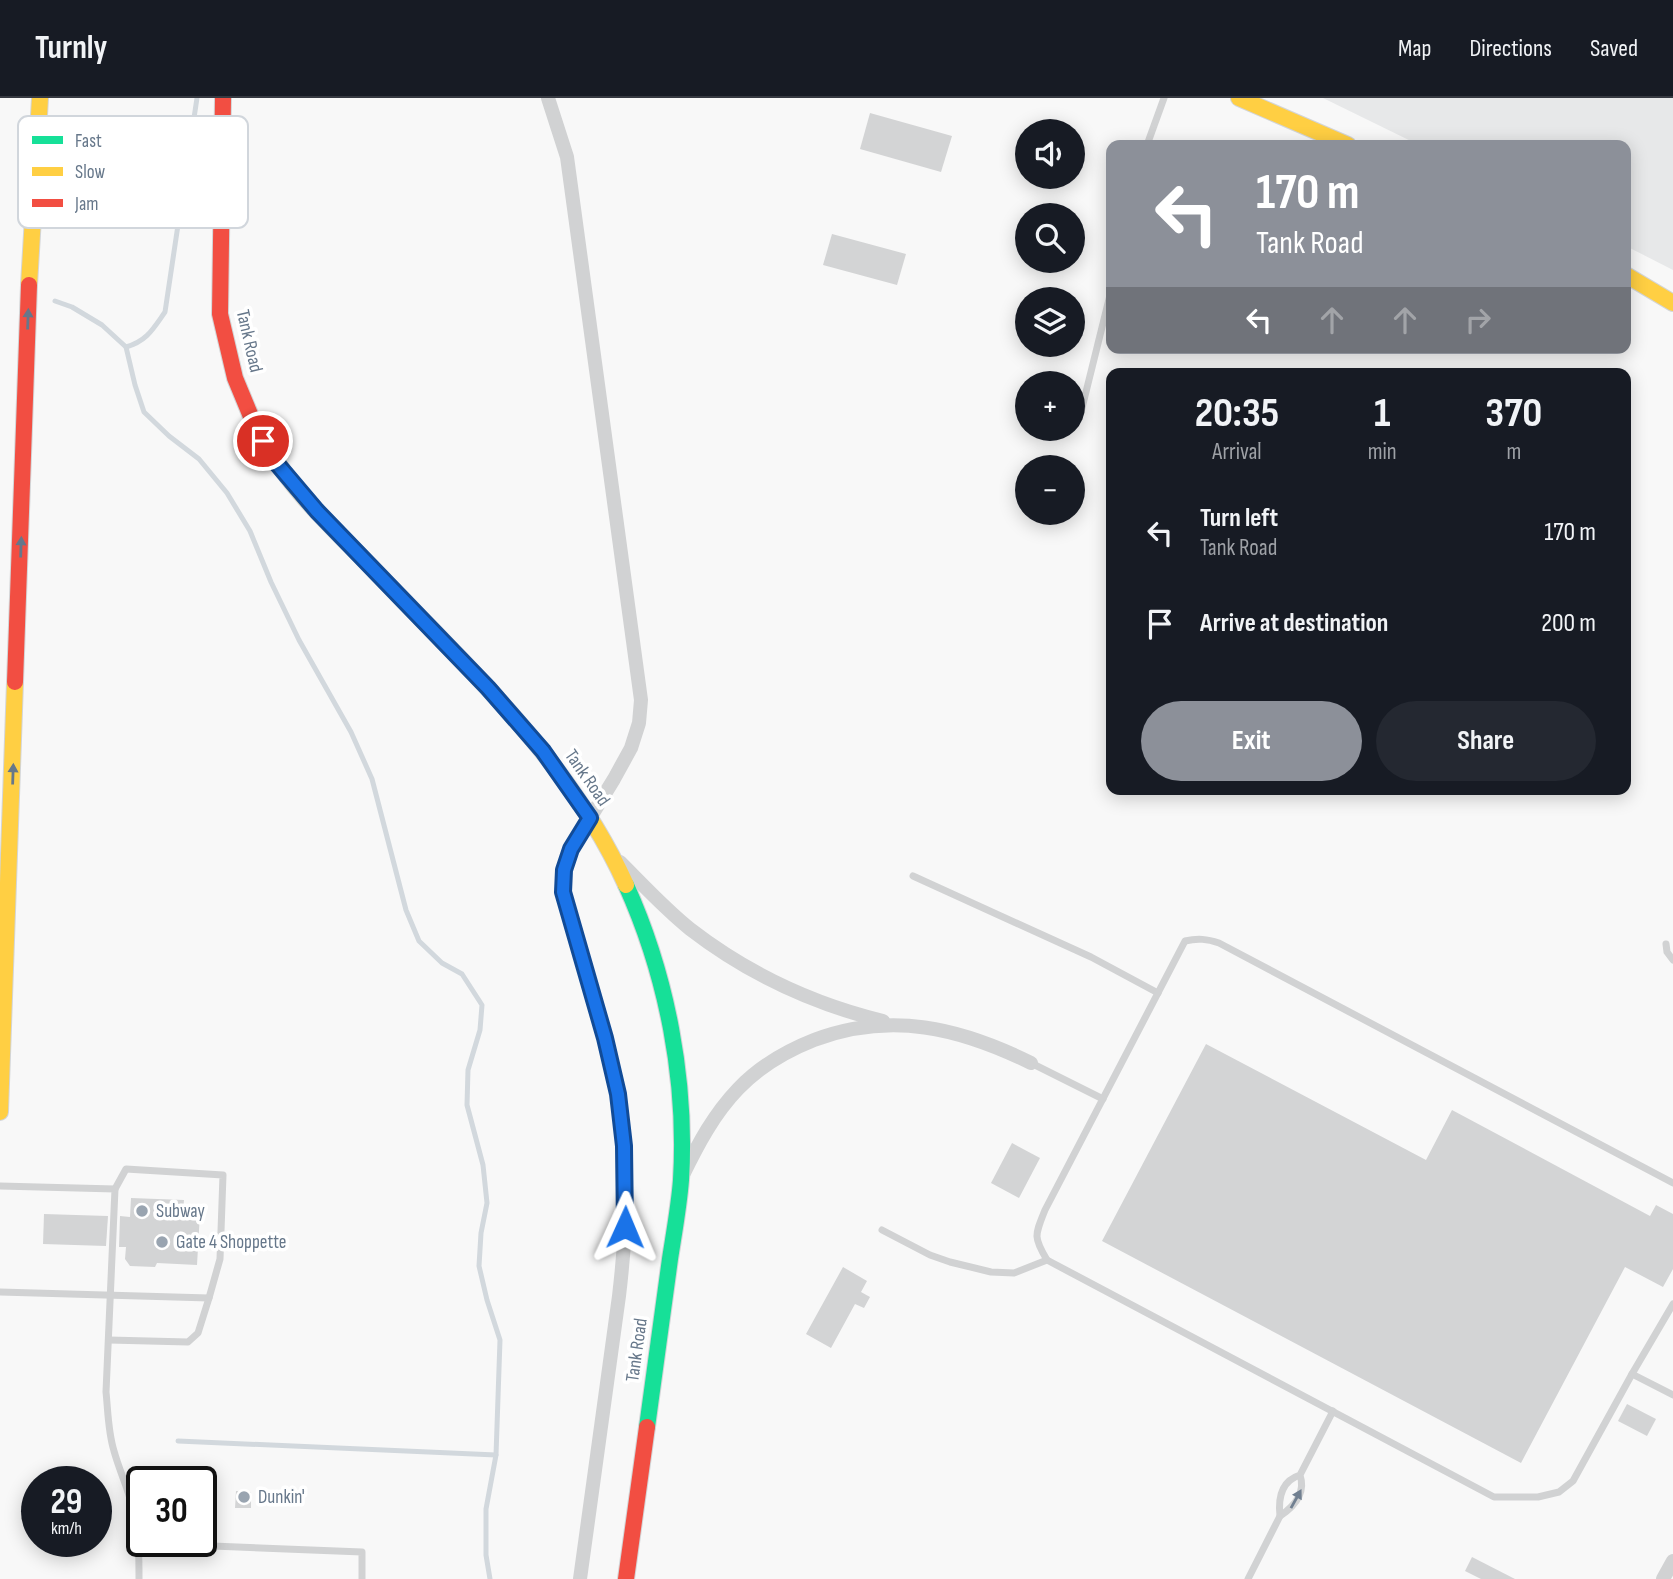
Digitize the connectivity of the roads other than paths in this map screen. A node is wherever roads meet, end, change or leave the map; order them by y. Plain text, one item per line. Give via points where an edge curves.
1 (40, 98) edge
2 (223, 98) edge
3 (548, 98) edge
4 (1164, 98) edge
5 (1239, 98) edge
6 (39, 116) edge
7 (223, 116) edge
8 (1149, 140) edge
9 (1336, 140) edge
10 (32, 228) edge
11 (221, 228) edge
12 (1631, 278) edge
13 (1673, 303) edge
14 (1106, 310) edge
15 (1085, 396) edge
16 (15, 712) junction
17 (0, 727) edge
18 (590, 818) junction
19 (612, 854) junction
20 (913, 876) dead end
21 (1666, 944) dead end
22 (1673, 960) edge
23 (1158, 993) junction
24 (894, 1024) junction
25 (1031, 1063) joint
26 (1103, 1099) junction
27 (0, 1112) edge
28 (681, 1180) junction
29 (1673, 1183) edge
30 (0, 1186) edge
31 (115, 1189) junction
32 (882, 1230) dead end
33 (1048, 1260) junction
34 (0, 1292) edge
35 (111, 1294) junction
36 (209, 1298) junction
37 (1673, 1304) edge
38 (109, 1340) junction
39 (1632, 1374) junction
40 (1673, 1395) edge
41 (1332, 1411) junction
42 (1300, 1475) junction
43 (126, 1485) edge
44 (1280, 1516) junction
45 (217, 1546) edge
46 (138, 1557) edge
47 (1673, 1560) edge
48 (139, 1579) edge
49 (362, 1579) edge
50 (580, 1579) edge
51 (626, 1579) edge
52 (1248, 1579) edge
53 (1663, 1579) edge

6 -> 1 street
2 - 7 street, Tank Road
3 - 18 street via 567,157 640,700 631,748
4 - 8 lane
5 - 9 street
16 -> 10 street
11 - 18 street, Tank Road via 220,314 235,378 278,465 488,688 543,751
12 - 13 street
14 - 15 lane
16 - 17 street
27 -> 16 street
18 - 19 street, Tank Road
18 - 50 street via 571,849 563,892 618,1094 626,1204
19 - 24 street via 689,928 739,962 823,1004
19 - 28 street, Tank Road via 638,912 663,992 677,1063
20 - 23 lane via 1091,957
21 - 22 lane
23 - 26 lane
23 - 29 lane via 1185,941 1219,943
24 - 25 street via 971,1037
24 - 28 street via 821,1037 774,1060 722,1107
25 - 26 lane
26 - 33 lane via 1037,1230 1037,1243
28 - 51 street, Tank Road
30 - 31 lane
31 - 35 lane
31 - 36 lane via 126,1169 223,1175 220,1259
32 - 33 lane via 930,1255 991,1272 1014,1273
33 - 41 lane
34 - 35 lane
35 - 36 lane
35 - 38 lane
36 - 38 lane via 198,1333 188,1342
37 - 39 lane
38 - 43 lane via 110,1431
39 - 40 lane
39 - 41 lane via 1573,1480 1559,1492 1538,1497 1494,1497
41 - 42 lane
44 -> 42 lane via 1296,1502 1302,1486
42 - 44 lane via 1291,1478 1279,1495
44 - 52 lane
45 - 49 lane via 362,1552
46 - 48 lane
47 - 53 street

